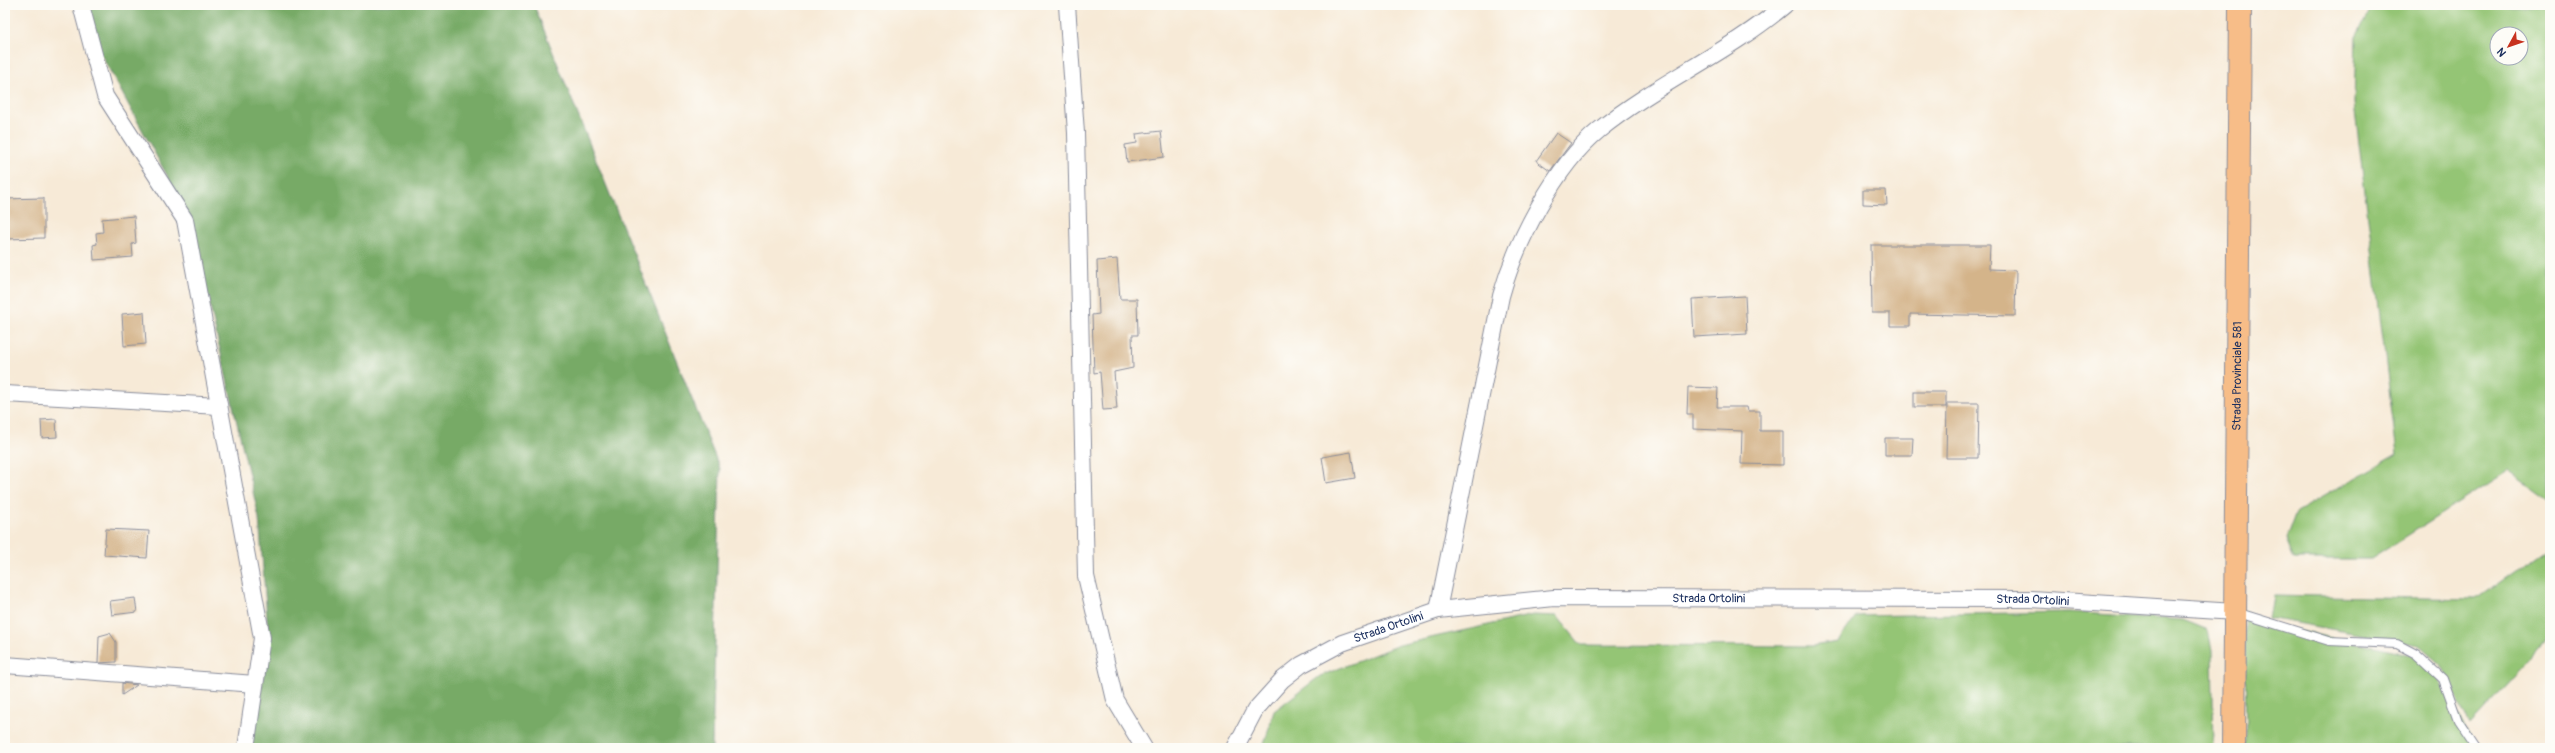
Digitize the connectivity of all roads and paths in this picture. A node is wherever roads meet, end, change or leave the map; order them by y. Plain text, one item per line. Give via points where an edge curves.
1 (81, 5) edge
2 (1067, 5) edge
3 (1785, 5) edge
4 (2240, 5) edge
5 (5, 394) edge
6 (219, 406) junction
7 (1438, 610) junction
8 (2235, 612) junction
9 (5, 665) edge
10 (255, 684) junction
11 (246, 748) edge
12 (1144, 748) edge
13 (1234, 748) edge
14 (2234, 748) edge
15 (2476, 748) edge

1 - 6 street via 105,96 185,220
2 - 12 street via 1076,133 1086,576 1115,700
3 - 7 street via 1764,23 1624,111 1598,131 1576,153 1527,229 1509,266 1501,296
4 - 8 main road, Strada Provinciale 581
5 - 6 street
6 - 10 street via 262,638
7 - 8 street, Strada Ortolini via 1554,598 2031,599
7 - 13 street, Strada Ortolini via 1342,643 1301,665 1282,680 1255,710
8 - 14 main road, Strada Provinciale 581
8 - 15 lane via 2329,641 2397,644 2416,654 2443,679 2458,721
9 - 10 street
10 - 11 street

